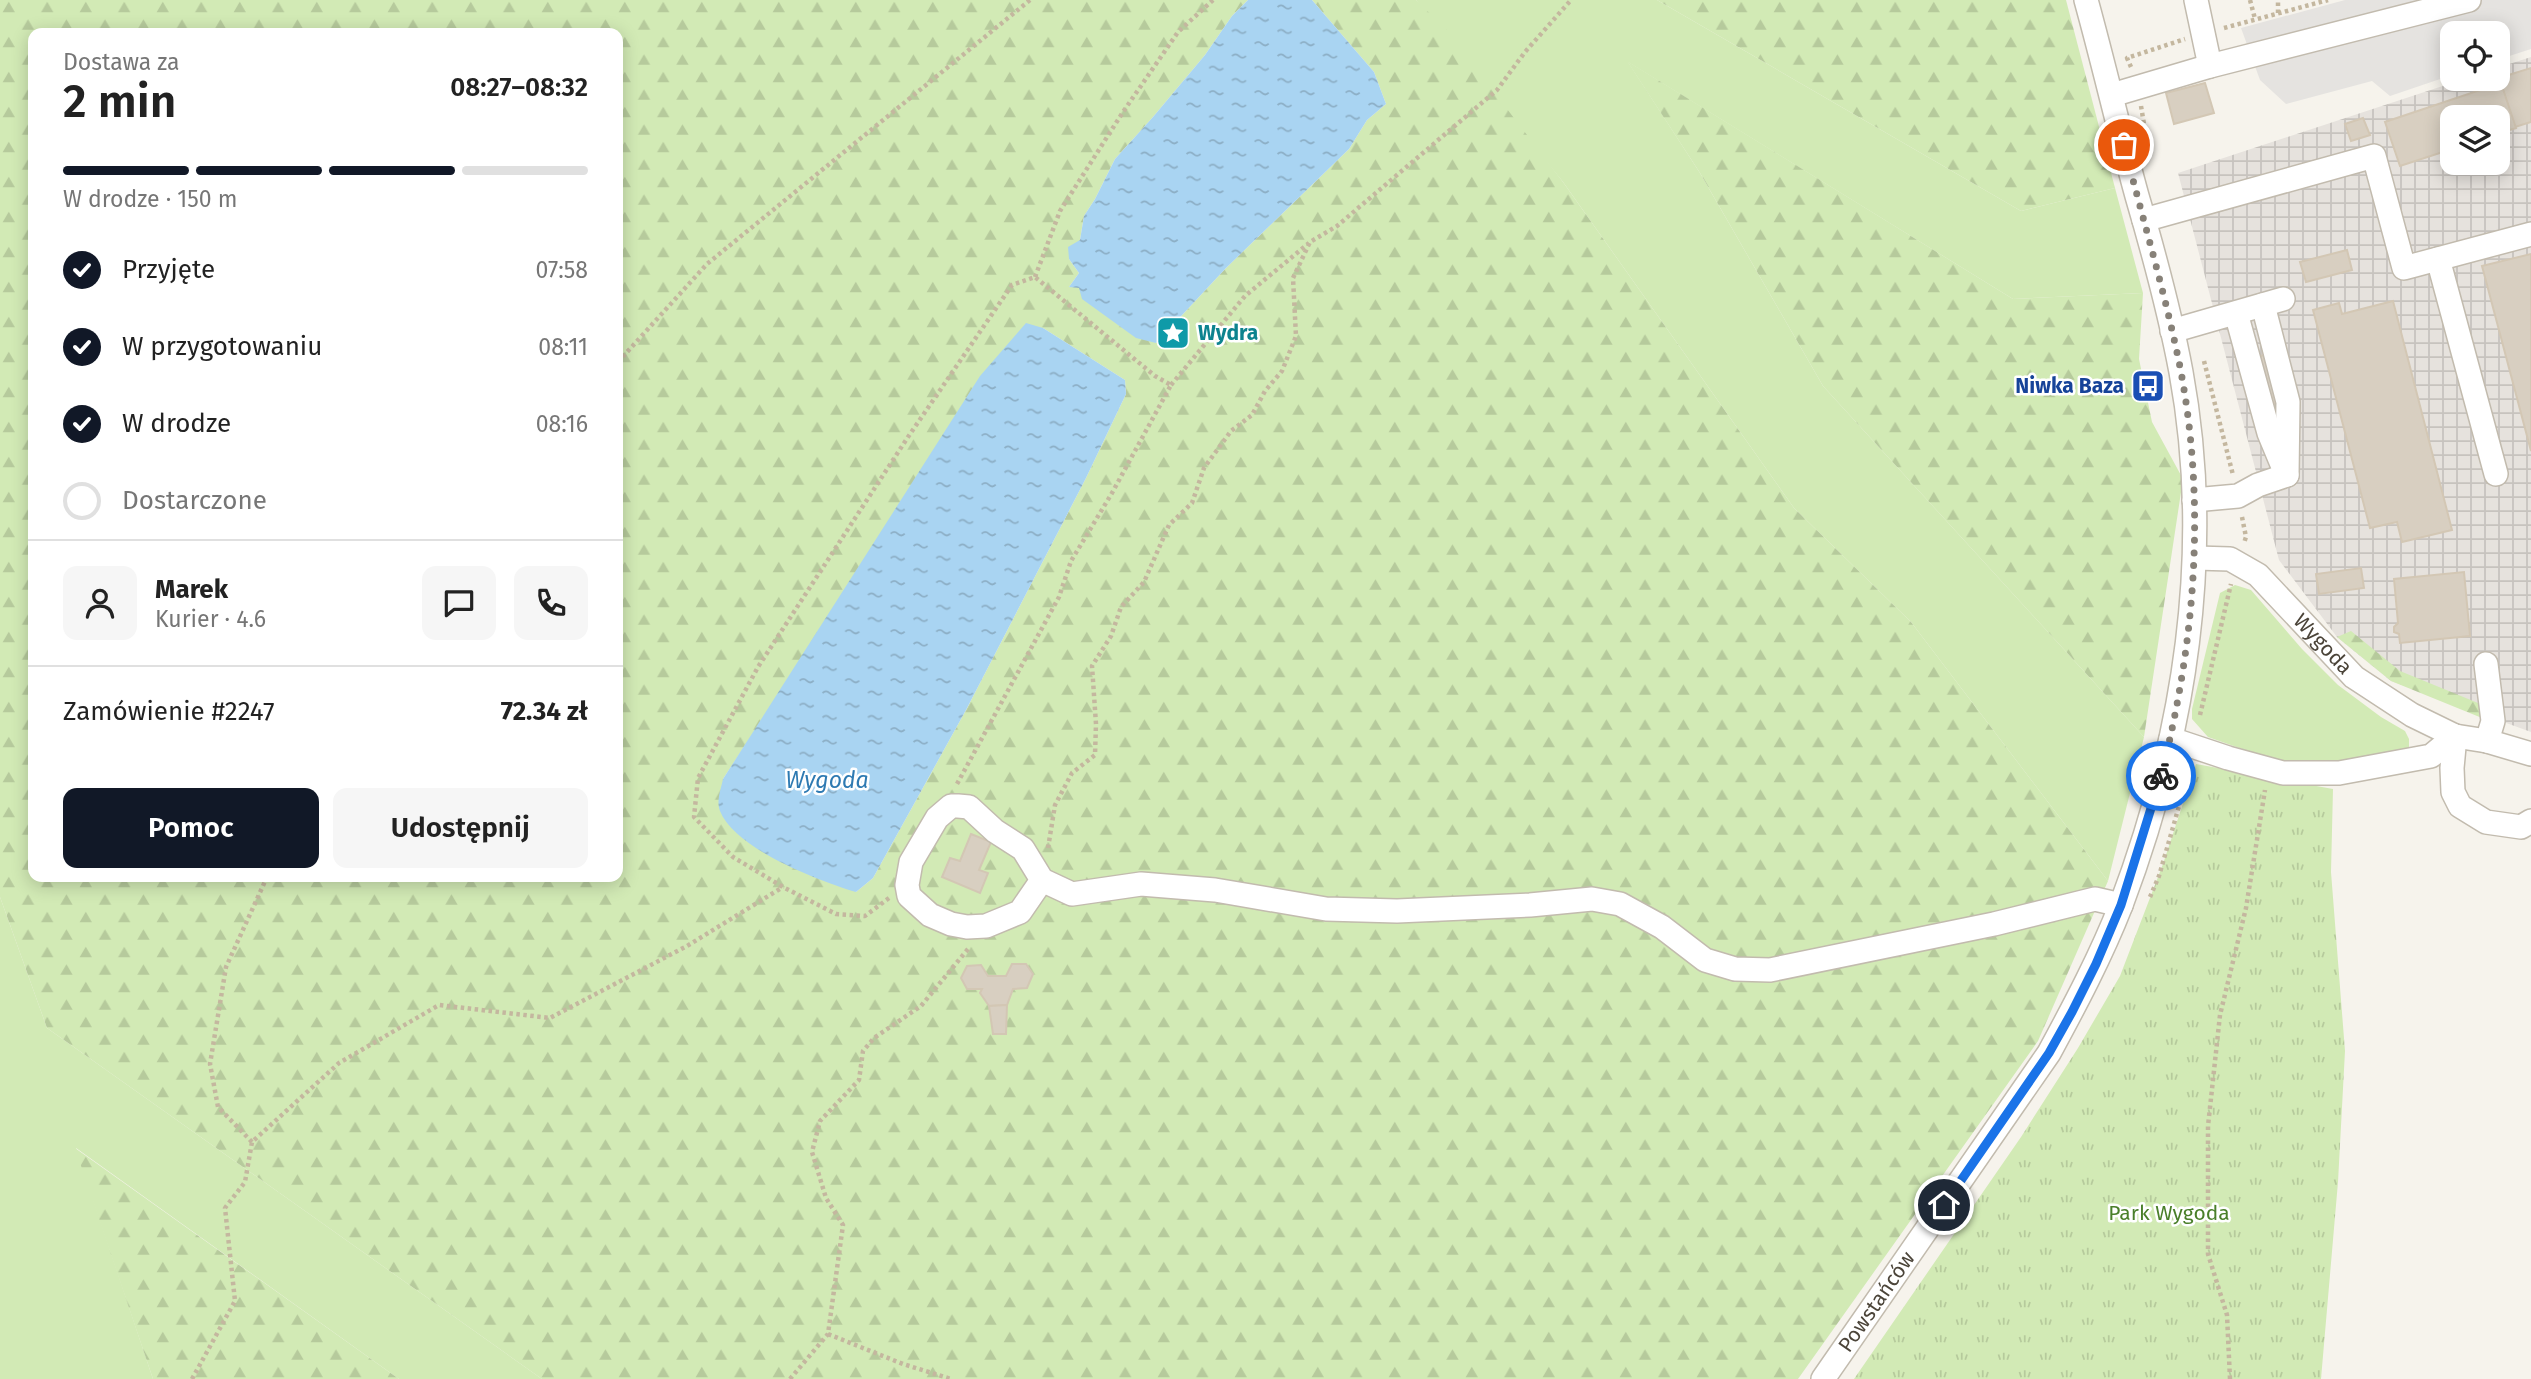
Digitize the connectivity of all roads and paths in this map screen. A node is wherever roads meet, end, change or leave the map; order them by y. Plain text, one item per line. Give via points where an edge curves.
1 (1030, 0) edge
2 (1213, 0) edge
3 (1571, 0) edge
4 (2086, 0) edge
5 (2196, 0) edge
6 (2250, 0) edge
7 (2278, 0) edge
8 (2328, 0) edge
9 (2469, 0) edge
10 (2278, 13) junction
11 (2255, 19) junction
12 (2203, 33) junction
13 (2156, 47) dead end
14 (2210, 66) junction
15 (2112, 95) junction
16 (2144, 220) junction
17 (2531, 234) edge
18 (1310, 242) junction
19 (2438, 259) junction
20 (1035, 277) junction
21 (2236, 313) junction
22 (2172, 331) junction
23 (623, 356) edge
24 (1171, 385) junction
25 (2496, 474) dead end
26 (2287, 475) junction
27 (2194, 500) junction
28 (2196, 558) junction
29 (2486, 664) dead end
30 (2455, 736) junction
31 (2171, 739) junction
32 (2487, 741) junction
33 (2531, 754) edge
34 (2268, 769) junction
35 (951, 806) junction
36 (2531, 821) edge
37 (1042, 880) junction
38 (266, 882) edge
39 (907, 885) junction
40 (783, 887) junction
41 (2121, 905) junction
42 (986, 926) junction
43 (252, 1142) junction
44 (828, 1334) junction
45 (192, 1379) edge
46 (790, 1379) edge
47 (951, 1379) edge
48 (1823, 1379) edge
49 (2230, 1379) edge

1 - 23 path via 707,264
2 - 20 path via 1178,32 1116,123 1060,211
3 - 18 path via 1497,90 1337,226
4 - 15 street, Powstańców
5 - 12 street
6 - 11 path
7 - 10 path
8 - 10 path
9 - 14 street
10 - 11 path
11 - 12 path
12 - 13 path
12 - 14 street
14 - 15 street
15 - 16 street, Powstańców
16 - 19 street via 2374,156 2404,268
16 - 22 street, Powstańców
17 - 19 street
18 - 24 path via 1245,296
18 - 37 path via 1293,278 1296,336 1282,371 1252,415 1231,431 1204,468 1192,503 1169,525 1144,582 1121,607 1111,636 1092,666 1095,755 1072,774 1055,805
19 - 25 street
20 - 24 path via 1154,376
20 - 40 path via 1012,285 908,436 758,667 698,778 694,817 733,856
21 - 22 street
21 - 26 street via 2269,433
21 - 26 street via 2273,302 2288,402
22 - 27 street, Powstańców via 2183,386
24 - 35 path via 1071,561 1059,597 958,779
26 - 27 street via 2238,496
27 - 28 street, Powstańców
28 - 30 street, Wygoda via 2230,559 2258,575 2354,677 2412,715
28 - 31 street, Powstańców via 2186,660
29 - 32 street via 2493,721
30 - 32 street, Wygoda
30 - 34 street via 2431,756 2339,773
30 - 36 street via 2452,768 2460,806 2486,822 2521,827
31 - 34 street
31 - 41 street, Powstańców
32 - 33 street, Wygoda
34 - 49 path via 2246,908 2220,1015 2208,1126 2208,1254 2227,1315
35 - 37 street via 969,807 1023,849
35 - 39 street via 937,818 911,862
37 - 41 street via 1072,894 1141,884 1215,890 1326,909 1397,911 1592,899 1620,904 1662,927 1705,960 1735,969 1770,970 2095,899
37 - 42 street via 1020,912
38 - 43 path via 226,967 210,1064 218,1107
39 - 40 path via 865,916 836,914
39 - 42 street via 909,896 930,915 951,924
40 - 43 path via 687,946 550,1018 439,1005 339,1063
41 - 48 street, Powstańców via 2049,1053
42 - 44 path via 921,1006 874,1038 863,1051 859,1080 820,1121 812,1152 825,1198 843,1225
43 - 45 path via 245,1182 225,1208 235,1301
44 - 46 path
44 - 47 path

